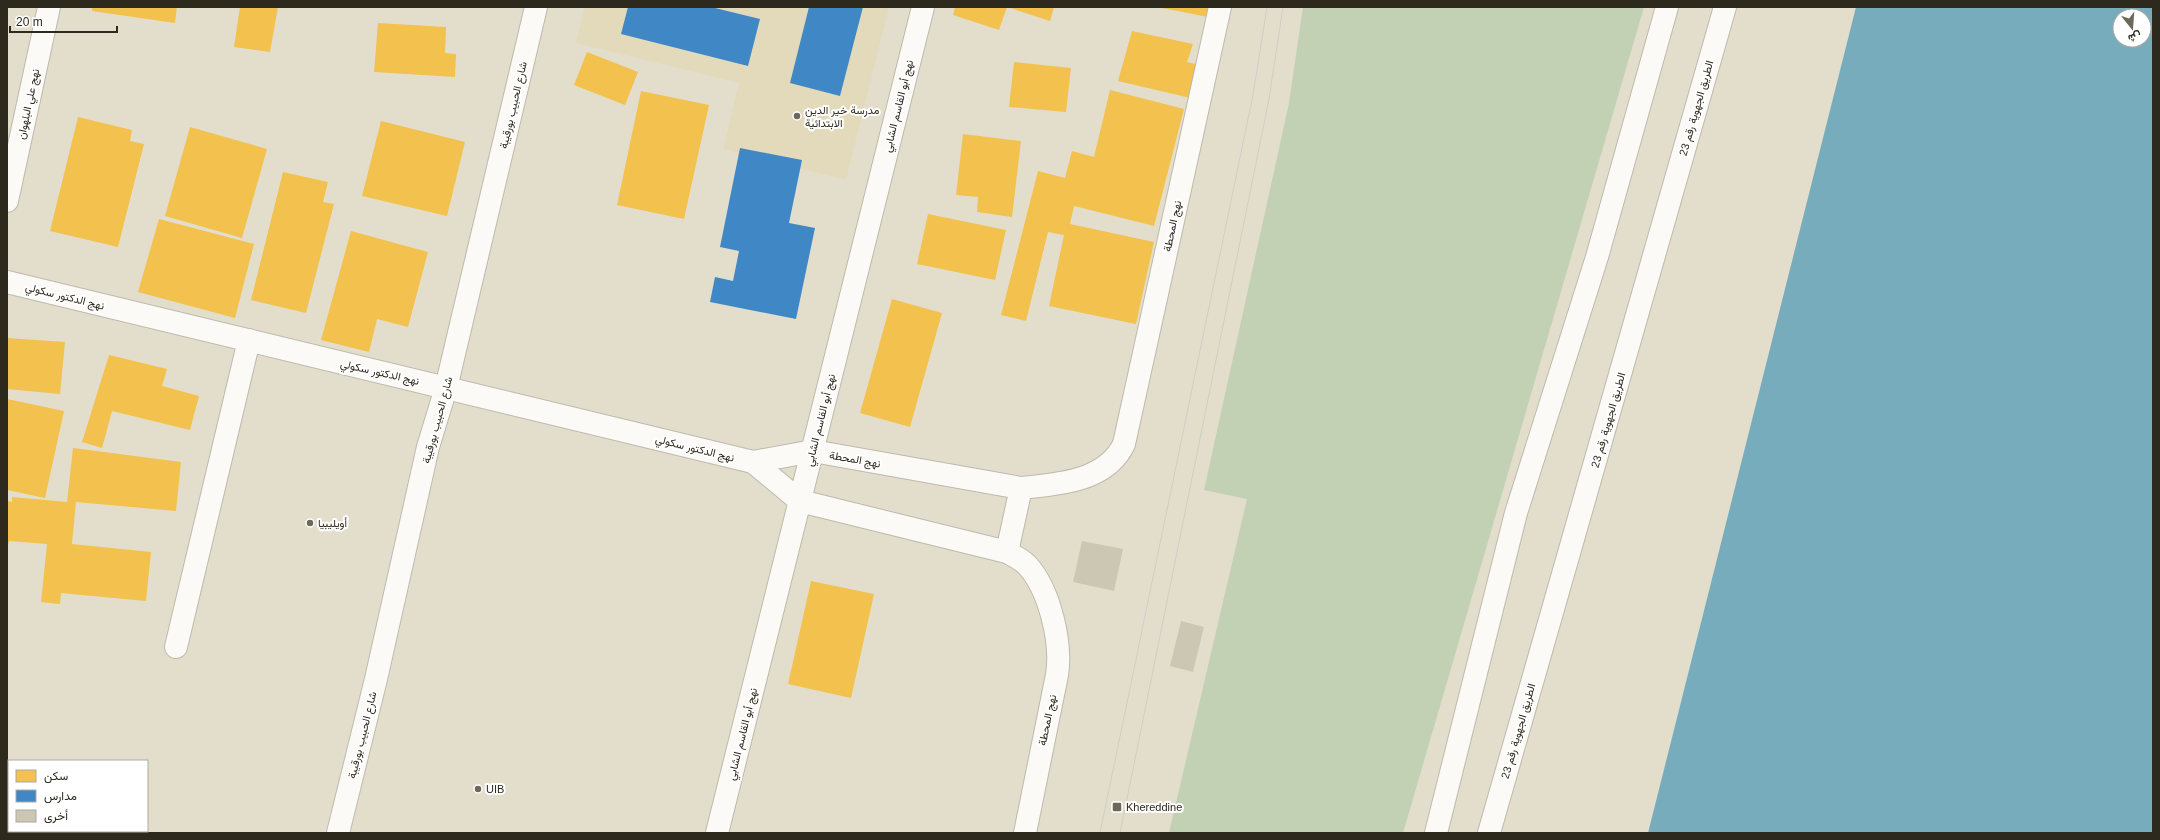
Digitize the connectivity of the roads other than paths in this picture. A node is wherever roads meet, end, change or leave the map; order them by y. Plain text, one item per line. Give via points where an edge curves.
1 (49, 7) edge
2 (536, 7) edge
3 (923, 7) edge
4 (1220, 7) edge
5 (1668, 7) edge
6 (1725, 7) edge
7 (7, 201) edge
8 (7, 282) edge
9 (249, 340) junction
10 (446, 388) junction
11 (813, 451) junction
12 (753, 462) junction
13 (1021, 488) junction
14 (800, 501) junction
15 (1006, 552) junction
16 (176, 647) dead end
17 (338, 833) edge
18 (717, 833) edge
19 (1025, 833) edge
20 (1436, 833) edge
21 (1489, 833) edge

1 - 7 street, نهج علي البلهوان
2 - 10 street, شارع الحبيب بورقيبة
3 - 11 street, نهج أبو القاسم الشابي
4 - 13 street, نهج المحطة via 1124,444 1118,457 1097,472 1053,484
5 - 20 street via 1597,257 1516,513
6 - 21 street, الطريق الجهوية رقم 23
8 - 9 street, نهج الدكتور سكولي
9 - 10 street, نهج الدكتور سكولي
9 - 16 street
10 - 12 street, نهج الدكتور سكولي
10 - 17 street, شارع الحبيب بورقيبة via 428,447 376,679
11 - 12 street, نهج المحطة
11 - 13 street, نهج المحطة
11 - 14 street, نهج أبو القاسم الشابي
12 - 14 street, نهج المحطة
13 - 15 street
14 - 15 street, نهج المحطة
14 - 18 street, نهج أبو القاسم الشابي
15 - 19 street, نهج المحطة via 1023,562 1037,579 1048,604 1059,650 1057,675

